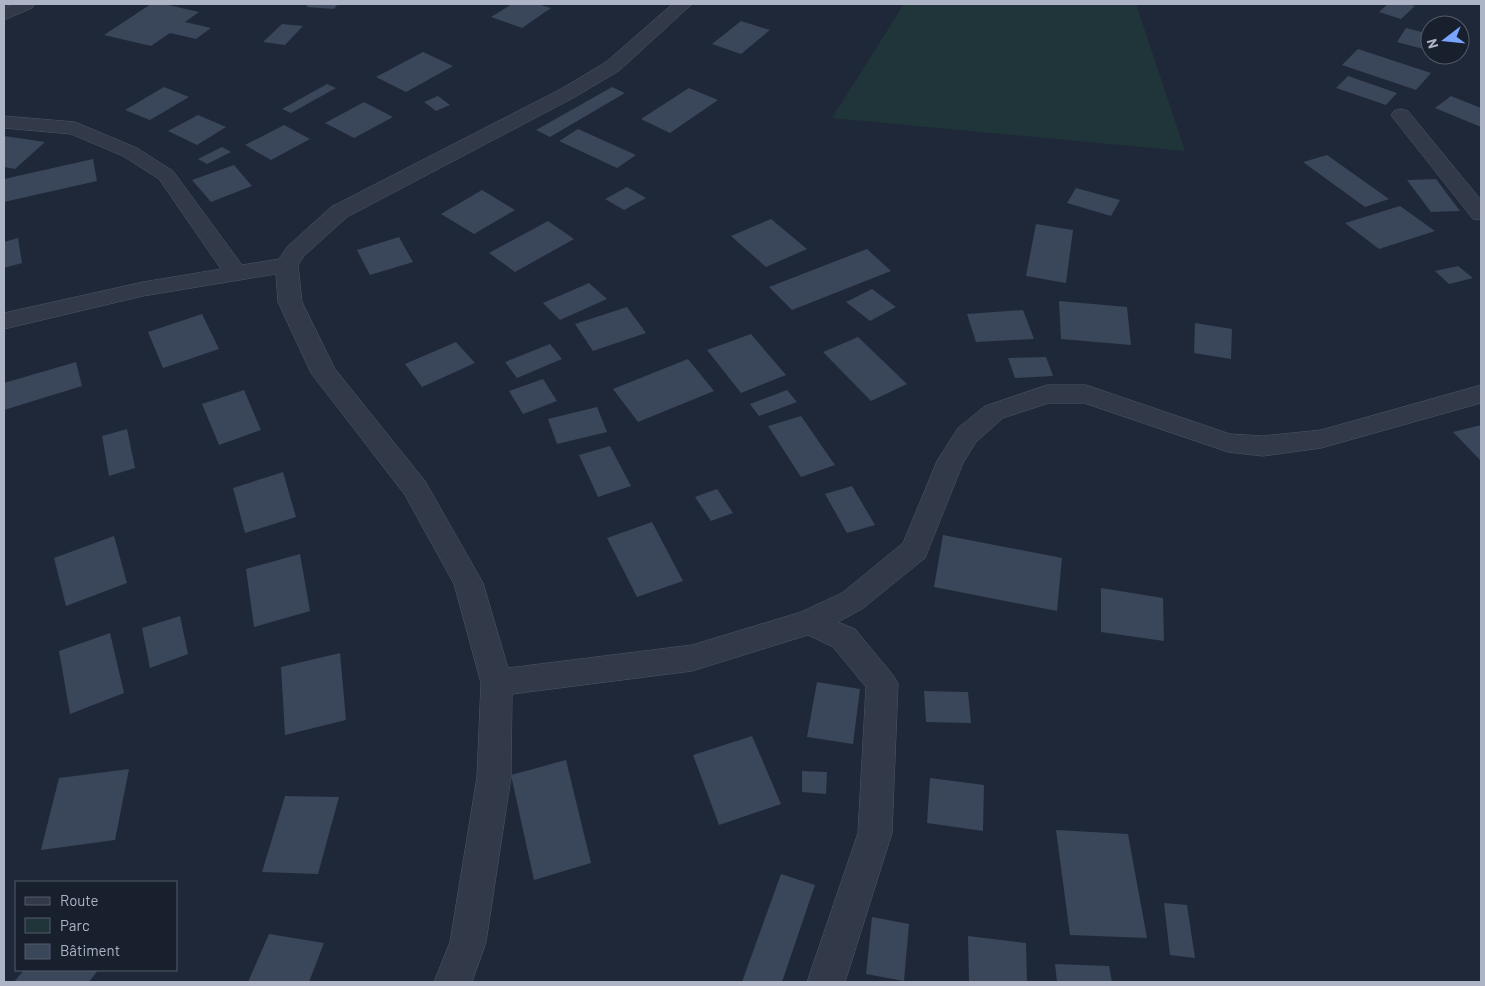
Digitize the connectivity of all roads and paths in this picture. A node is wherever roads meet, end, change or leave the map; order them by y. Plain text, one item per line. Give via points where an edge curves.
1 (26, 4) edge
2 (677, 5) edge
3 (4, 16) edge
4 (1401, 115) dead end
5 (4, 122) edge
6 (1481, 214) edge
7 (287, 264) junction
8 (236, 274) junction
9 (4, 322) edge
10 (1481, 394) edge
11 (810, 622) junction
12 (497, 683) junction
13 (454, 982) edge
14 (826, 982) edge

1 - 3 street
2 - 7 street via 613,66 568,93 339,212
4 - 6 street
5 - 8 street via 75,128 130,152 166,175
7 - 8 street
7 - 12 street via 290,302 324,372 415,488 468,583
8 - 9 street via 143,289
10 - 11 street via 1321,440 1263,446 1228,443 1086,394 1047,394 994,412 967,435 950,461 915,550 852,601
11 - 12 street via 692,658
11 - 14 street via 844,638 882,684 875,833
12 - 13 street via 494,777 468,942

